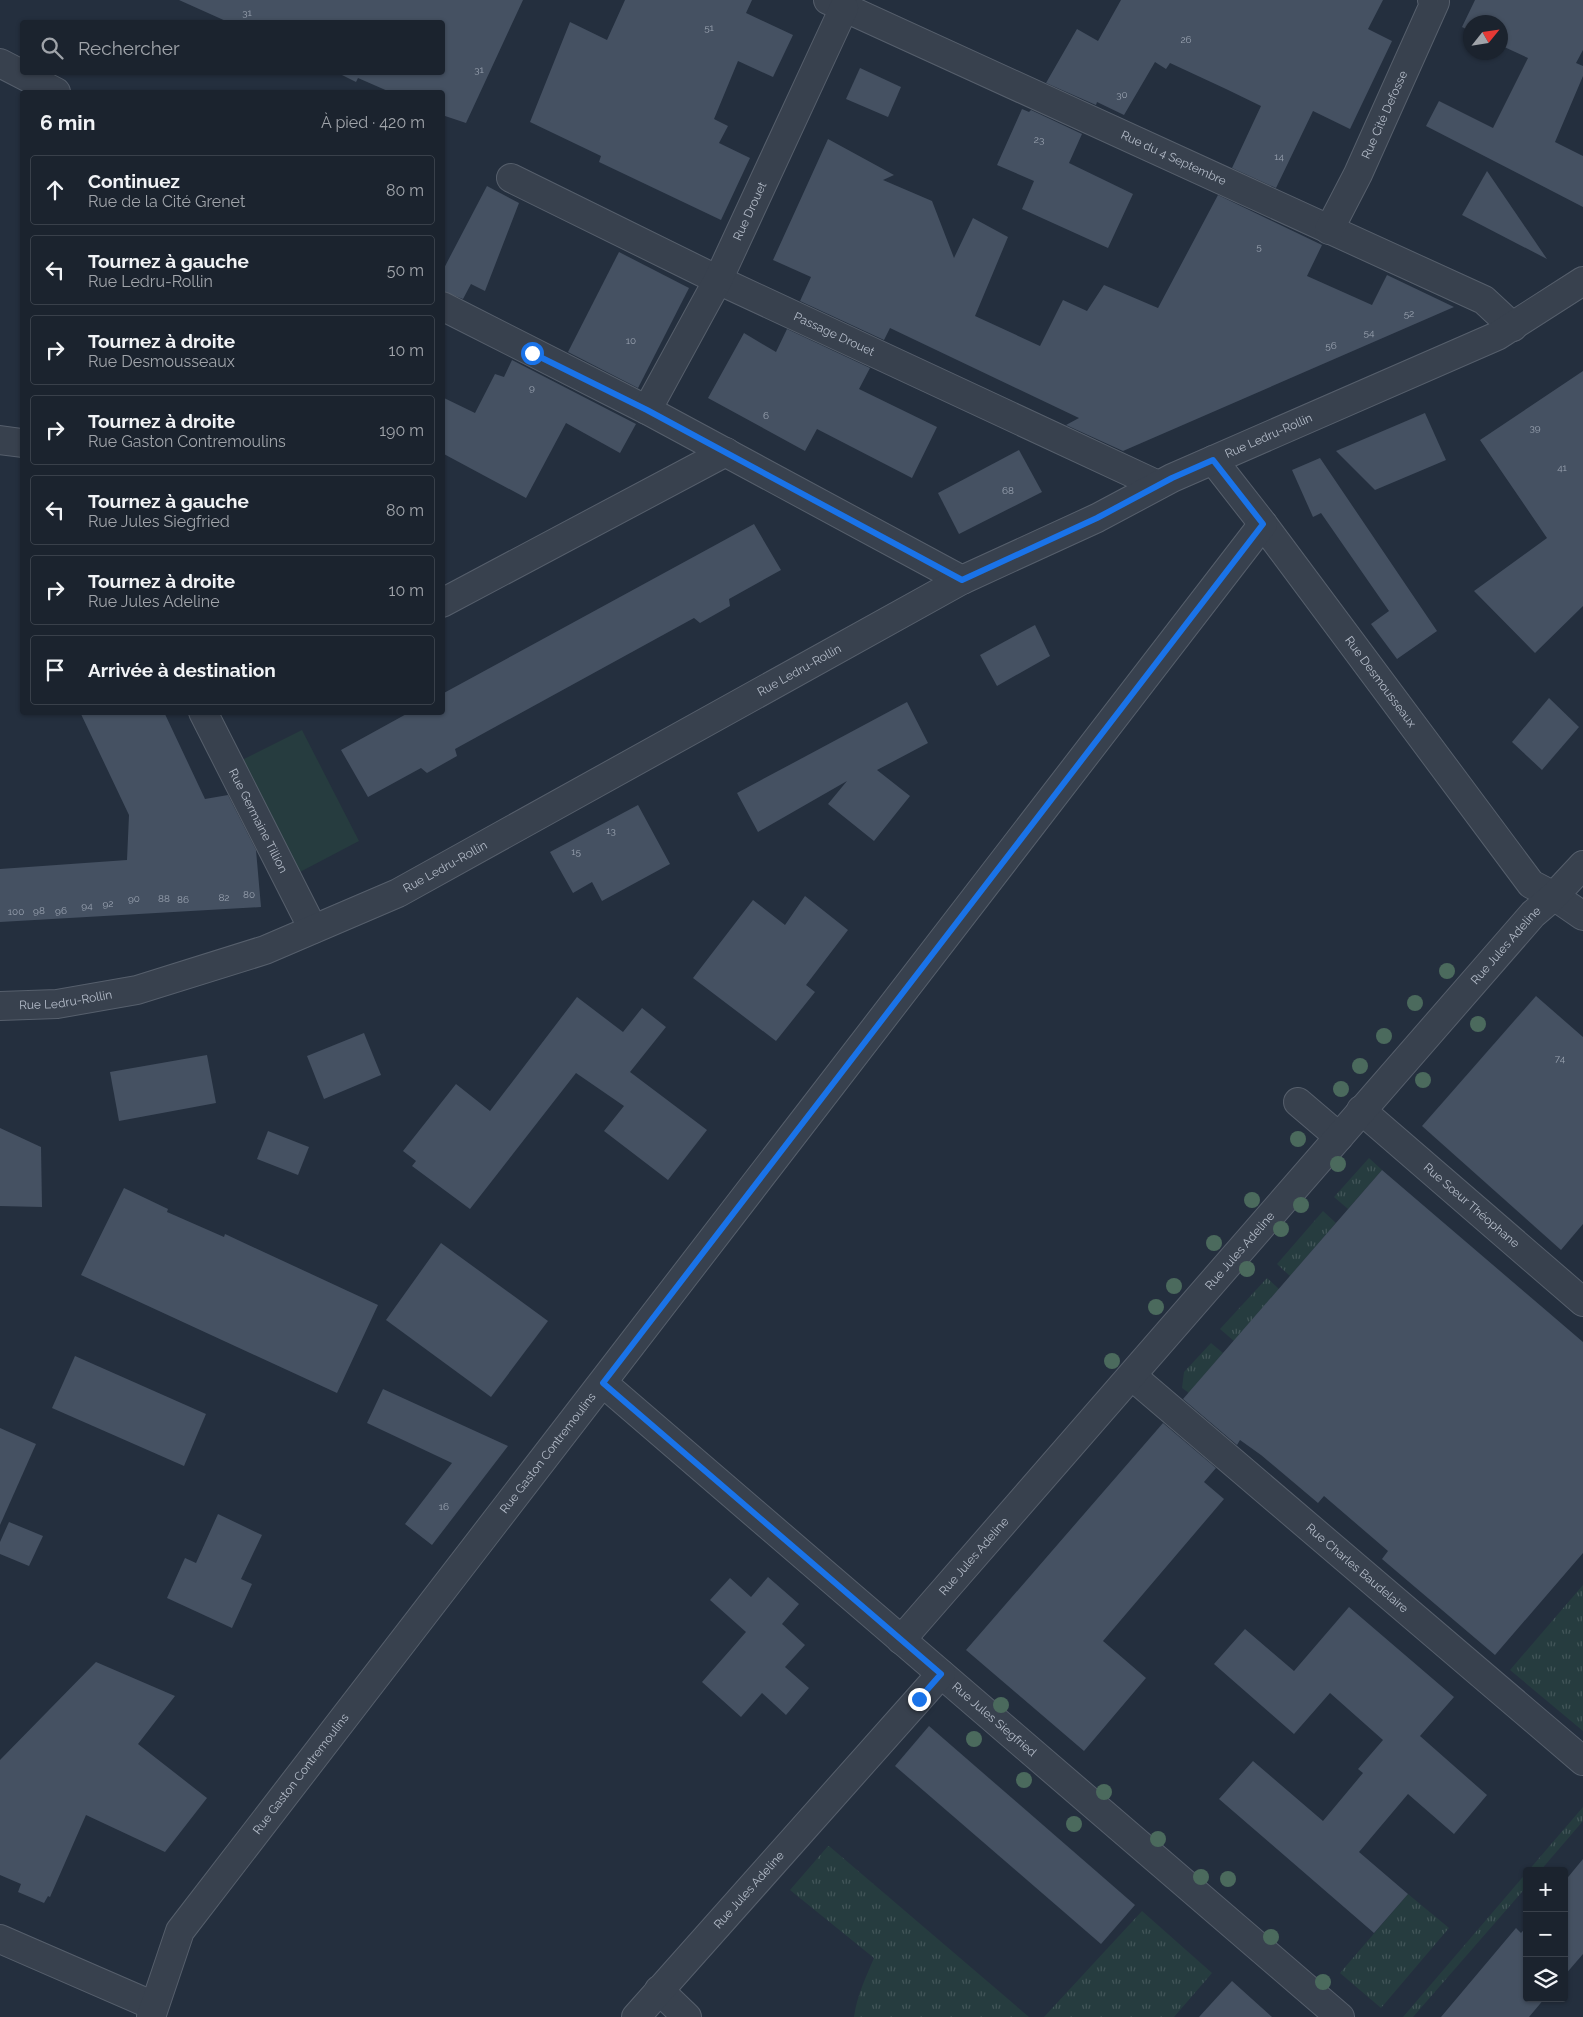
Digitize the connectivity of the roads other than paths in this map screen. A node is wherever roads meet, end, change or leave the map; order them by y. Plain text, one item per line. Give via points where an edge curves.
1 (1432, 0) edge
2 (836, 4) edge
3 (0, 63) edge
4 (20, 73) edge
5 (23, 75) edge
6 (52, 90) edge
7 (511, 178) dead end
8 (1329, 230) junction
9 (718, 280) junction
10 (1583, 281) edge
11 (445, 308) edge
12 (1513, 327) junction
13 (647, 410) junction
14 (0, 440) edge
15 (20, 443) edge
16 (726, 452) junction
17 (1213, 460) junction
18 (1158, 485) junction
19 (1263, 524) junction
20 (962, 580) junction
21 (445, 601) edge
22 (205, 715) edge
23 (1583, 865) edge
24 (1554, 896) junction
25 (1583, 916) edge
26 (313, 929) junction
27 (0, 1006) edge
28 (1298, 1102) dead end
29 (1362, 1110) junction
30 (1339, 1137) junction
31 (1583, 1302) edge
32 (1132, 1376) junction
33 (603, 1383) junction
34 (901, 1640) junction
35 (941, 1674) junction
36 (1583, 1761) edge
37 (0, 1939) edge
38 (660, 1990) junction
39 (152, 2012) edge
40 (636, 2017) edge
41 (687, 2017) edge
42 (1340, 2017) edge

1 - 8 street, Rue Cité Defosse via 1435,2 1358,174
2 - 8 street, Rue du 4 Septembre
2 - 9 street, Rue Drouet
3 - 4 street
5 - 6 street
7 - 9 street, Passage Drouet
8 - 12 street, Rue du 4 Septembre via 1484,300
9 - 13 street, Rue Drouet
9 - 18 street, Passage Drouet
10 - 12 street, Rue Ledru-Rollin
11 - 13 street
12 - 17 street, Rue Ledru-Rollin
13 - 16 street
14 - 15 street
16 - 20 street
16 - 21 street
17 - 18 street, Rue Ledru-Rollin
17 - 19 street, Rue Desmousseaux
18 - 20 street, Rue Ledru-Rollin via 1097,518
19 - 24 street, Rue Desmousseaux via 1531,884
19 - 33 street, Rue Gaston Contremoulins
20 - 26 street, Rue Ledru-Rollin via 398,893
22 - 26 street, Rue Germaine Tillion
23 - 24 street, Rue Jules Adeline
24 - 25 street, Rue Desmousseaux
24 - 29 street, Rue Jules Adeline via 1533,914
26 - 27 street, Rue Ledru-Rollin via 265,950 137,990 57,1004
28 - 30 street
29 - 30 street, Rue Jules Adeline
29 - 31 street, Rue Sœur Théophane
30 - 32 street, Rue Jules Adeline
32 - 34 street, Rue Jules Adeline
32 - 36 street, Rue Charles Baudelaire
33 - 34 street, Rue Jules Siegfried
33 - 39 street, Rue Gaston Contremoulins via 180,1932
34 - 35 street, Rue Jules Siegfried
35 - 38 street, Rue Jules Adeline
35 - 42 street, Rue Jules Siegfried
37 - 39 street
38 - 40 street, Rue Jules Adeline
38 - 41 street

